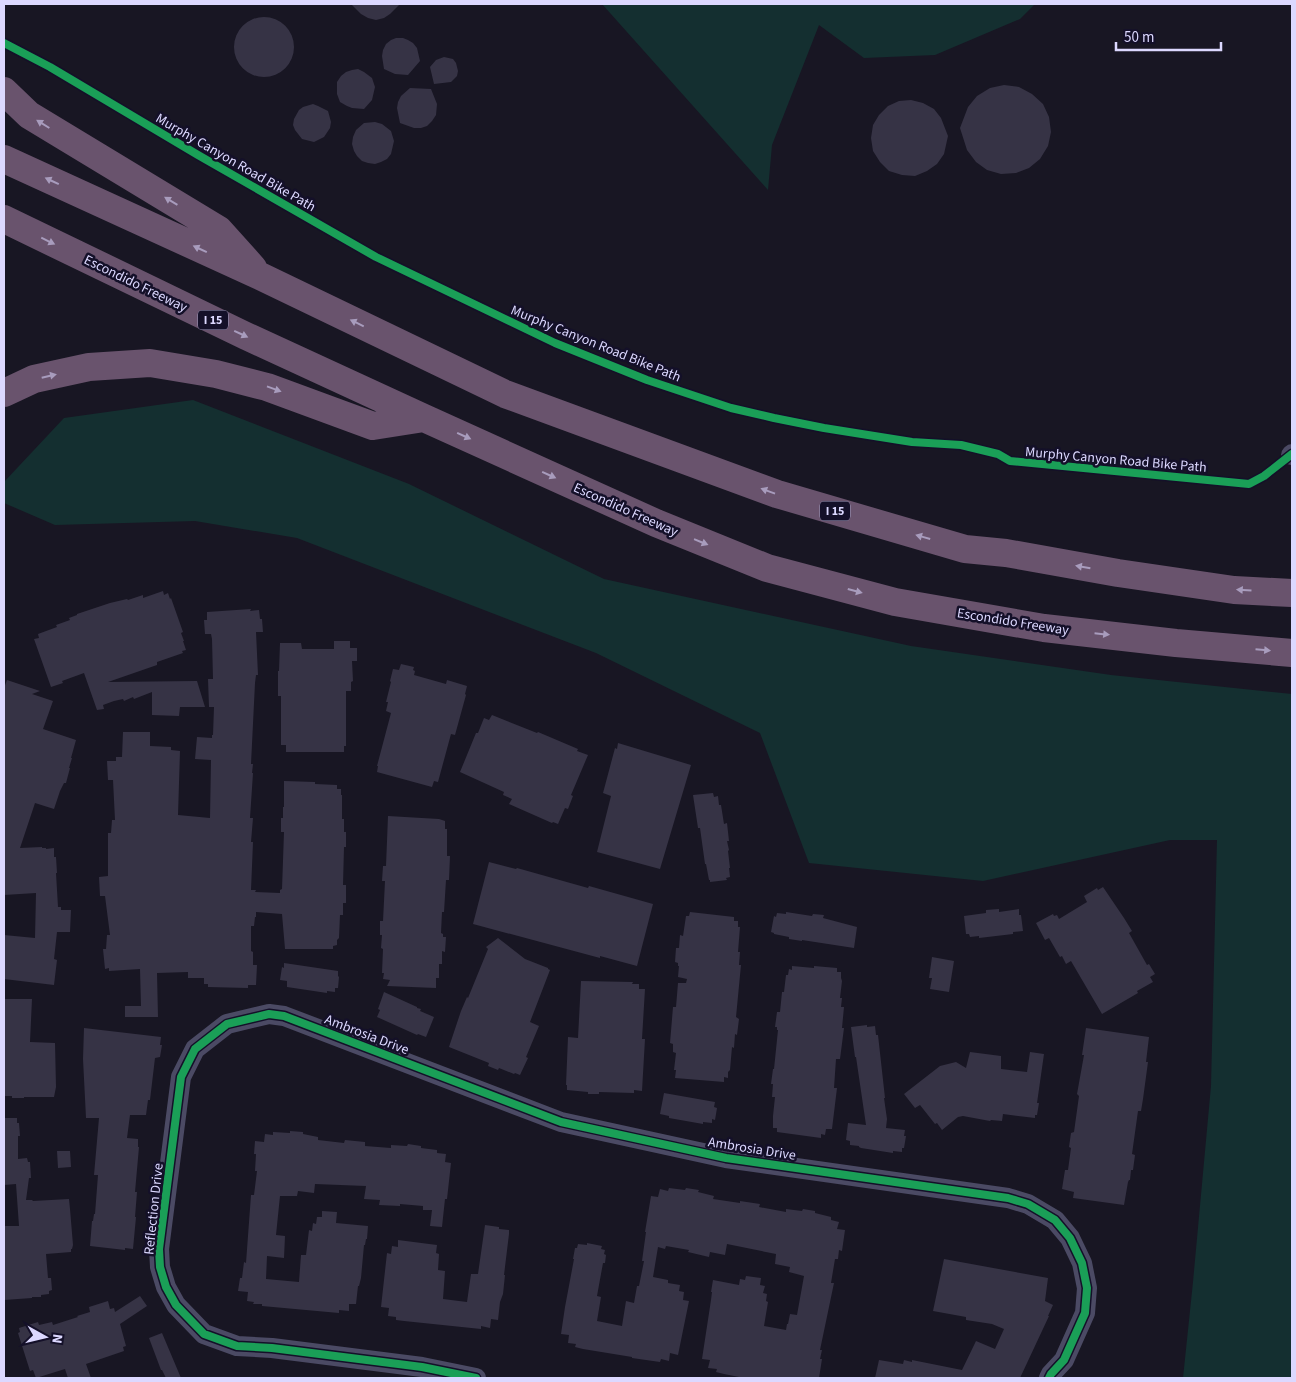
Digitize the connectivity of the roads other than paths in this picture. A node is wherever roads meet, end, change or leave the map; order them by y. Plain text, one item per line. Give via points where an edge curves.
1 (4, 91) edge
2 (4, 159) edge
3 (4, 220) edge
4 (260, 276) junction
5 (4, 393) edge
6 (424, 418) junction
7 (1292, 594) edge
8 (1292, 653) edge
9 (284, 1016) joint
10 (1066, 1369) edge
11 (476, 1378) edge
12 (1049, 1378) edge

4 -> 1 highway via 219,230 30,115
4 -> 2 highway, I 15
3 -> 6 highway, Escondido Freeway / I 15
7 -> 4 highway, I 15 via 1234,590 966,549 777,494 505,394
5 -> 6 highway via 34,379 88,367 150,363 267,387 372,426
6 -> 8 highway, Escondido Freeway / I 15 via 656,523 767,568 895,602 1044,628
9 - 10 street, Ambrosia Drive via 561,1122 726,1158 1008,1198 1028,1204 1055,1220 1070,1238 1082,1263 1087,1288 1085,1313
9 - 11 street, Reflection Drive via 268,1014 226,1024 195,1049 180,1077 159,1248 160,1267 176,1306 204,1334 237,1346 422,1367
10 - 12 street, Ambrosia Drive via 1051,1374

